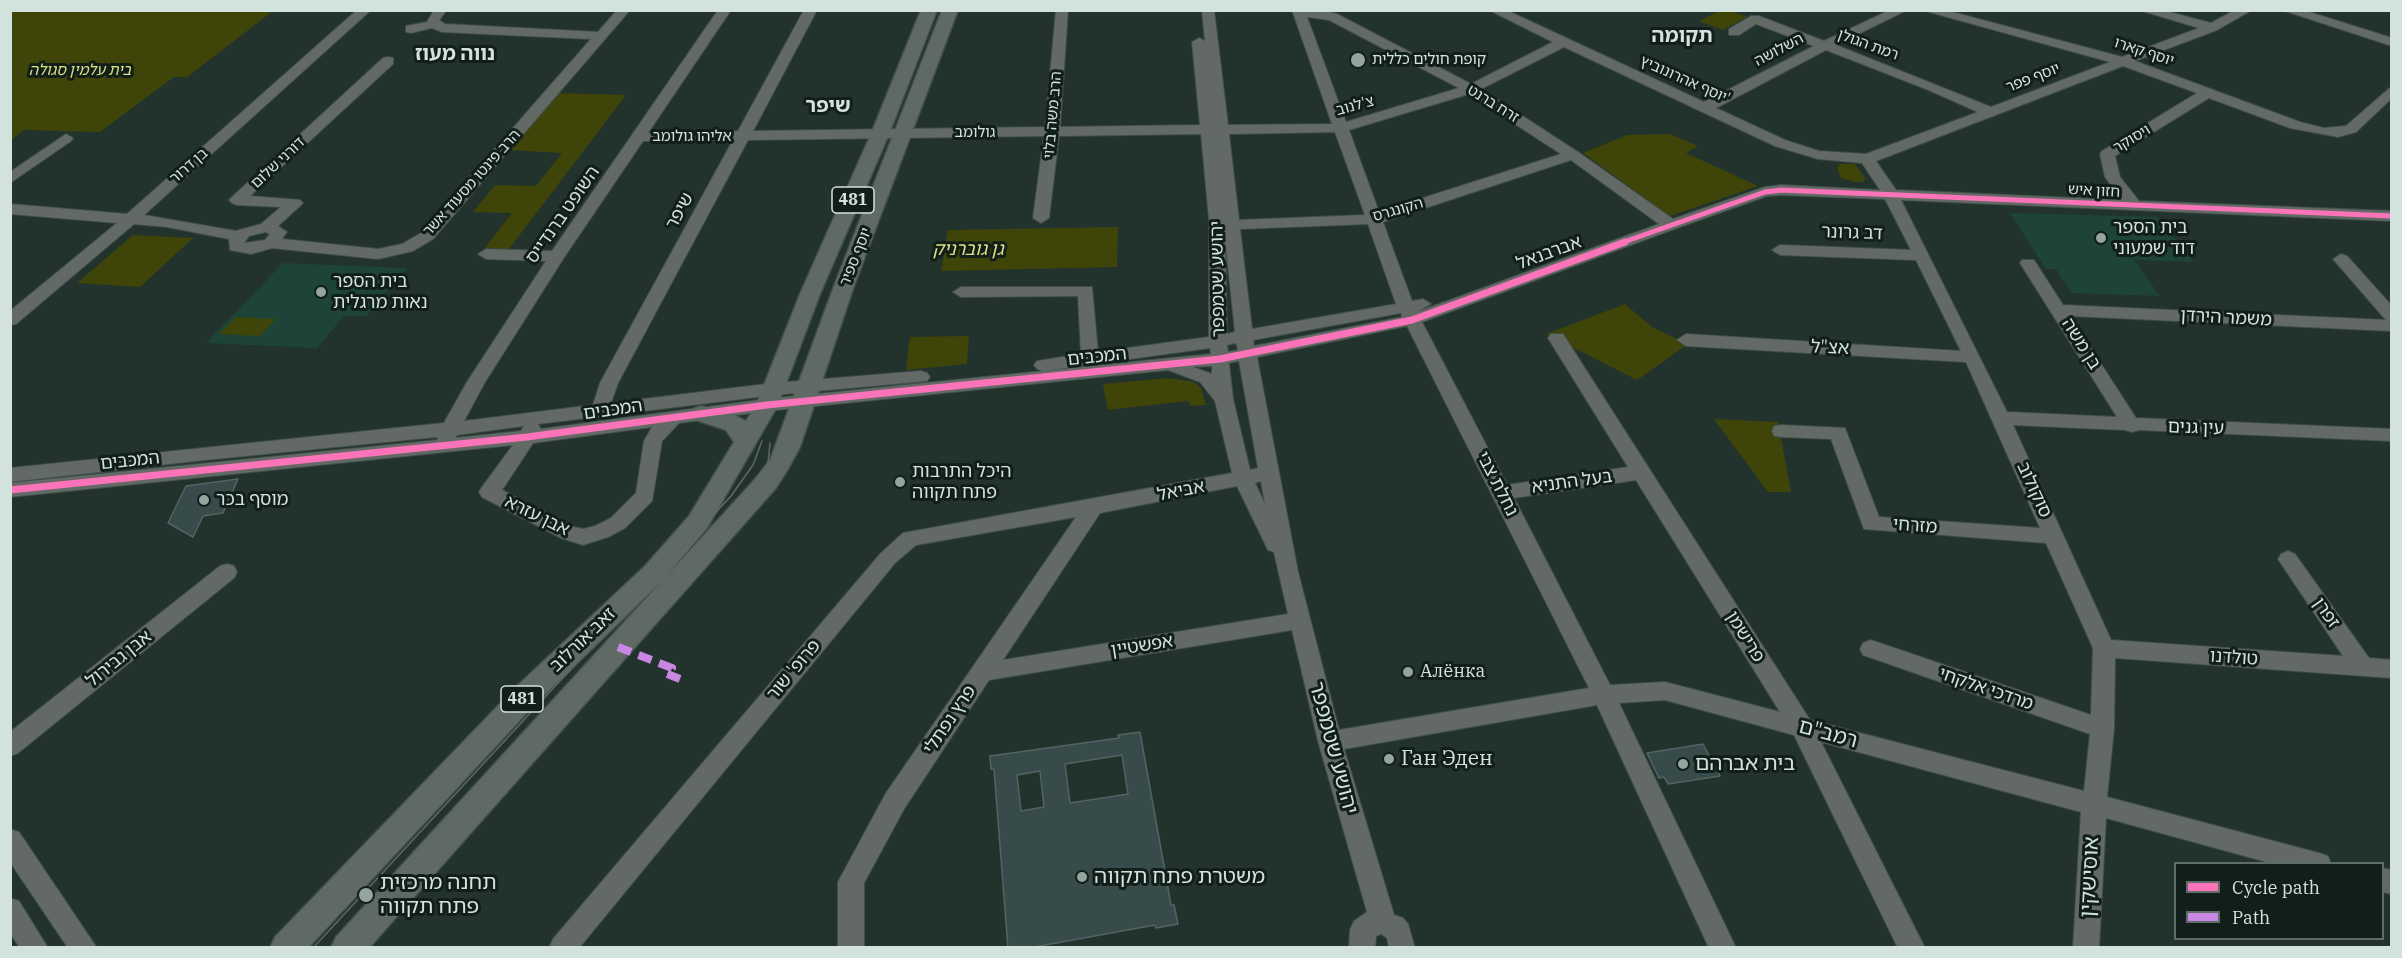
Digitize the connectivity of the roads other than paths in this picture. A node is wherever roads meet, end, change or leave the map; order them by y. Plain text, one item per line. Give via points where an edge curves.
1 (352, 10) edge
2 (365, 10) edge
3 (441, 10) edge
4 (624, 10) edge
5 (725, 10) edge
6 (811, 10) edge
7 (929, 10) edge
8 (950, 10) edge
9 (1062, 10) edge
10 (1196, 10) edge
11 (1208, 10) edge
12 (1495, 10) edge
13 (1902, 10) edge
14 (1928, 10) edge
15 (2145, 10) edge
16 (2246, 10) edge
17 (2288, 10) edge
18 (1299, 12) edge
19 (434, 24) junction
20 (2212, 27) junction
21 (411, 28) dead end
22 (1734, 32) dead end
23 (602, 36) junction
24 (2391, 42) edge
25 (1562, 43) junction
26 (1824, 46) junction
27 (2123, 61) junction
28 (388, 62) dead end
29 (1471, 89) junction
30 (2391, 90) edge
31 (2209, 92) junction
32 (1706, 107) junction
33 (1991, 112) junction
34 (1339, 129) junction
35 (1216, 131) junction
36 (1052, 133) junction
37 (880, 134) junction
38 (904, 134) junction
39 (743, 136) junction
40 (641, 137) junction
41 (66, 138) dead end
42 (1573, 155) junction
43 (1867, 159) junction
44 (10, 179) edge
45 (1890, 193) junction
46 (2135, 206) junction
47 (10, 209) edge
48 (2391, 210) edge
49 (2298, 212) junction
50 (2391, 216) edge
51 (1041, 218) dead end
52 (1217, 219) junction
53 (1375, 219) junction
54 (128, 220) junction
55 (1234, 225) junction
56 (1671, 225) junction
57 (269, 235) junction
58 (1780, 250) dead end
59 (486, 254) dead end
60 (1922, 255) junction
61 (557, 256) junction
62 (2341, 259) dead end
63 (2028, 263) dead end
64 (961, 292) dead end
65 (10, 303) edge
66 (2060, 310) junction
67 (1409, 314) junction
68 (2391, 317) edge
69 (10, 320) edge
70 (2391, 326) edge
71 (1557, 338) dead end
72 (1686, 340) dead end
73 (1245, 345) junction
74 (1219, 350) junction
75 (1973, 357) junction
76 (1090, 359) junction
77 (1159, 366) junction
78 (805, 395) junction
79 (771, 397) junction
80 (1224, 399) junction
81 (602, 411) junction
82 (701, 414) junction
83 (674, 417) junction
84 (538, 418) junction
85 (2001, 418) junction
86 (2132, 426) junction
87 (451, 429) junction
88 (1780, 431) dead end
89 (2391, 435) edge
90 (527, 437) junction
91 (746, 443) junction
92 (441, 446) junction
93 (1643, 472) junction
94 (1269, 473) junction
95 (10, 475) edge
96 (1243, 479) junction
97 (10, 490) edge
98 (1502, 493) junction
99 (1094, 507) junction
100 (2055, 536) junction
101 (2288, 559) dead end
102 (227, 572) dead end
103 (1288, 572) junction
104 (1300, 620) junction
105 (2104, 648) junction
106 (1871, 649) dead end
107 (2363, 668) junction
108 (2391, 669) edge
109 (984, 672) junction
110 (1604, 695) junction
111 (1782, 696) junction
112 (1755, 715) junction
113 (1802, 727) junction
114 (2102, 729) junction
115 (1330, 741) junction
116 (1854, 741) junction
117 (10, 746) edge
118 (1820, 764) junction
119 (2094, 806) junction
120 (10, 840) edge
121 (2311, 862) edge
122 (10, 910) edge
123 (1383, 922) junction
124 (35, 948) edge
125 (84, 948) edge
126 (286, 948) edge
127 (347, 948) edge
128 (562, 948) edge
129 (851, 948) edge
130 (1362, 948) edge
131 (1402, 948) edge
132 (1723, 948) edge
133 (1912, 948) edge
134 (2086, 948) edge

1 - 54 street, בן דרור
2 - 54 street, בן דרור
3 - 19 street
4 - 23 street, הרב פינטו מסעוד אשר
5 - 40 street, השופט ברנדייס
6 - 39 street, שיפר
7 - 37 main road, יוסף ספיר / 481
8 - 38 main road, יוסף ספיר / 481
9 - 36 street, הרב משה בלוי
10 - 35 street, יהושע שטמפפר
11 - 35 street, יהושע שטמפפר
12 - 25 street, יוסף אהרונוביץ'
13 - 26 street, השלושה
14 - 27 street, יוסף קארו
15 - 20 street
16 - 20 street, יוסף פפר
17 - 24 street
18 - 29 street, זרח ברנט via 1333,17
18 - 34 street, נחלת צבי
19 - 21 street
19 - 23 street via 457,30
20 - 27 street, יוסף פפר
22 - 26 street, רמת הגולן via 1755,19
23 - 57 street, הרב פינטו מסעוד אשר via 427,236 406,248 378,254
25 - 29 street, צ'לנוב
25 - 32 street, יוסף אהרונוביץ'
26 - 32 street, השלושה
26 - 33 street, רמת הגולן
27 - 31 street, יוסף קארו
27 - 33 street, יוסף פפר
28 - 57 street, דורני שלום via 237,200 295,204
29 - 34 street, צ'לנוב
29 - 42 street, זרח ברנט
30 - 31 street, יוסף קארו via 2346,131 2310,129
31 - 46 street, ויסוקר via 2107,154 2113,177
32 - 43 street, יוסף אהרונוביץ' via 1797,149
33 - 43 street, יוסף פפר
34 - 35 street, צ'לנוב
34 - 53 street, נחלת צבי
35 - 36 street, גולומב
35 - 52 street, יהושע שטמפפר
35 - 55 street, יהושע שטמפפר
36 - 38 street, גולומב
36 - 51 street, הרב משה בלוי
37 - 38 street, גולומב
37 - 39 street, גולומב
37 - 79 main road, יוסף ספיר / 481 via 810,294
38 - 78 main road, יוסף ספיר / 481
39 - 40 street, אליהו גולומב
39 - 81 street, שיפר via 609,383
40 - 61 street, השופט ברנדייס
41 - 44 street
42 - 53 street, הקונגרס
42 - 56 street, זרח ברנט
43 - 45 street
45 - 46 street, חזון איש
45 - 56 street, אברבנאל via 1765,192
45 - 60 street, סוקולוב
46 - 49 street, חזון איש
47 - 54 street
48 - 49 street, חזון איש
49 - 50 street, חזון איש
52 - 55 street, הקונגרס
52 - 74 street, יהושע שטמפפר
53 - 55 street, הקונגרס
53 - 67 street, נחלת צבי
54 - 57 street via 239,236 255,229
54 - 65 street, בן דרור
54 - 69 street, בן דרור
55 - 73 street, יהושע שטמפפר
56 - 67 street, אברבנאל via 1502,287
58 - 60 street, דב גרונר
59 - 61 street
60 - 75 street, סוקולוב
61 - 87 street, השופט ברנדייס via 476,382
62 - 68 street
63 - 66 street, בן משה
64 - 76 street via 1086,291
66 - 70 street, משמר הירדן
66 - 86 street, בן משה
67 - 73 street, אברבנאל
67 - 98 street, נחלת צבי
71 - 93 street, פרישמן
72 - 75 street, אצ"ל
73 - 74 street, אברבנאל
73 - 94 street, יהושע שטמפפר
74 - 76 street, המכבים
74 - 77 street, המכבים
74 - 80 street, יהושע שטמפפר
75 - 85 street, סוקולוב
76 - 78 street, המכבים
77 - 78 street, המכבים
77 - 80 street via 1198,374
78 - 79 street, המכבים
78 - 127 main road, זאב אורלוב / 481 via 788,447 767,482
79 - 81 street, המכבים
79 - 82 street, המכבים
79 - 91 main road, זאב אורלוב / 481
80 - 96 street, יהושע שטמפפר
81 - 84 street, המכבים
82 - 83 street, המכבים
82 - 91 main road via 734,424
83 - 90 street, המכבים
83 - 90 street, אבן עזרא via 653,441 645,496 618,523 583,537 489,492
84 - 87 street, המכבים
84 - 90 street, אבן עזרא
85 - 86 street, עין גנים
85 - 100 street, סוקולוב
86 - 89 street, עין גנים
87 - 92 street, השופט ברנדייס
87 - 95 street, המכבים
88 - 100 street, מזרחי via 1838,433 1871,524
90 - 92 street, המכבים
91 - 126 main road, זאב אורלוב / 481 via 698,522 678,547 527,694
92 - 97 street, המכבים
93 - 98 street, בעל התניא
93 - 111 street, פרישמן
94 - 96 street, אביאל
94 - 103 street, יהושע שטמפפר
96 - 99 street, אביאל
96 - 103 street, יהושע שטמפפר
98 - 110 street, נחלת צבי
99 - 109 street, פרץ נפתלי
99 - 128 street, פרופ' שור via 910,538 897,547
100 - 105 street, סוקולוב
101 - 107 street, זפרן
102 - 117 street, אבן גבירול
103 - 104 street, יהושע שטמפפר
104 - 109 street, אפשטיין
104 - 115 street, יהושע שטמפפר
105 - 107 street, טולדנו
105 - 114 street, סוקולוב
106 - 114 street, מרדכי אלקחי
107 - 108 street, טולדנו
109 - 129 street, פרץ נפתלי via 895,801 851,882
110 - 112 street, רמב"ם via 1665,691
110 - 115 street, רמב"ם
110 - 132 street, נחלת צבי
111 - 112 street via 1778,707 1770,713
111 - 113 street, פרישמן
112 - 113 street, רמב"ם
113 - 116 street, רמב"ם
113 - 118 street, פרישמן
114 - 119 street, סוקולוב
115 - 123 street, יהושע שטמפפר
116 - 118 street via 1835,747
116 - 119 street, רמב"ם
118 - 133 street, פרישמן
119 - 121 street, רמב"ם
119 - 134 street, אוסישקין
120 - 125 street
122 - 124 street
123 - 130 street via 1374,922 1363,930
123 - 131 street via 1399,933

